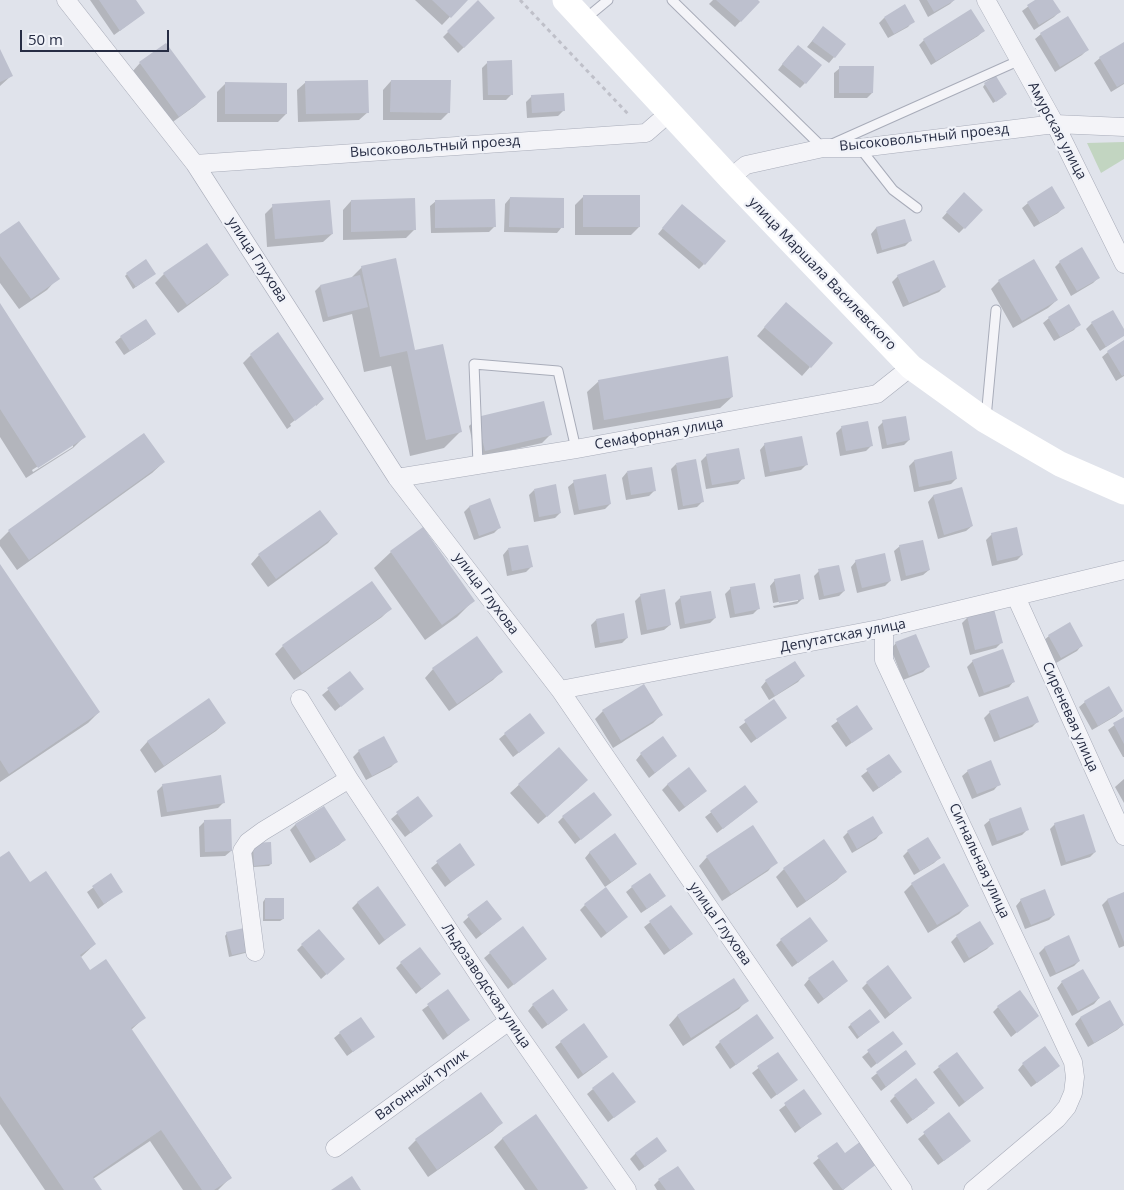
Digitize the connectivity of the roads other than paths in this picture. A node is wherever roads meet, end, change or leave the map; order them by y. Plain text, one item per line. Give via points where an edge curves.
1 (66, 0) edge
2 (564, 0) edge
3 (608, 0) edge
4 (672, 0) edge
5 (986, 0) edge
6 (583, 20) junction
7 (1018, 60) junction
8 (669, 112) junction
9 (1055, 124) junction
10 (1124, 127) edge
11 (823, 148) junction
12 (860, 148) junction
13 (195, 164) junction
14 (730, 178) junction
15 (917, 208) dead end
16 (1124, 264) edge
17 (996, 310) dead end
18 (911, 367) junction
19 (986, 421) junction
20 (576, 449) junction
21 (478, 464) junction
22 (397, 478) junction
23 (1124, 492) edge
24 (1124, 570) edge
25 (1016, 597) junction
26 (884, 628) junction
27 (560, 690) junction
28 (300, 699) dead end
29 (349, 779) junction
30 (1124, 836) edge
31 (256, 952) dead end
32 (509, 1021) junction
33 (335, 1148) dead end
34 (626, 1190) edge
35 (903, 1190) edge
36 (973, 1190) edge

1 - 13 street, улица Глухова
2 - 6 main road, улица Маршала Василевского
3 - 6 lane
4 - 11 lane
5 - 7 street, Амурская улица
6 - 8 main road, улица Маршала Василевского
7 - 9 street, Амурская улица
7 - 11 lane
8 - 13 street, Высоковольтный проезд via 646,133
8 - 14 main road, улица Маршала Василевского
9 - 10 street, Высоковольтный проезд
9 - 12 street, Высоковольтный проезд
9 - 16 street, Амурская улица
11 - 12 street, Высоковольтный проезд
11 - 14 street, Высоковольтный проезд via 746,165
12 - 15 lane via 893,190
13 - 22 street, улица Глухова
14 - 18 main road, улица Маршала Василевского
17 - 19 lane
18 - 19 main road, улица Маршала Василевского
18 - 20 street, Семафорная улица via 877,394
19 - 23 main road, улица Маршала Василевского via 1060,464
20 - 21 street, Семафорная улица
20 - 21 lane via 558,371 474,364
21 - 22 street, Семафорная улица
22 - 27 street, улица Глухова
24 - 25 street, Депутатская улица
25 - 26 street, Депутатская улица
25 - 30 street, Сиреневая улица
26 - 27 street, Депутатская улица
26 - 36 street, Сигнальная улица via 884,660 1073,1062 1073,1093 1067,1107
27 - 35 street, улица Глухова
28 - 29 street, Льдозаводская улица
29 - 31 street via 263,831 242,850
29 - 32 street, Льдозаводская улица
32 - 33 street, Вагонный тупик
32 - 34 street, Льдозаводская улица

